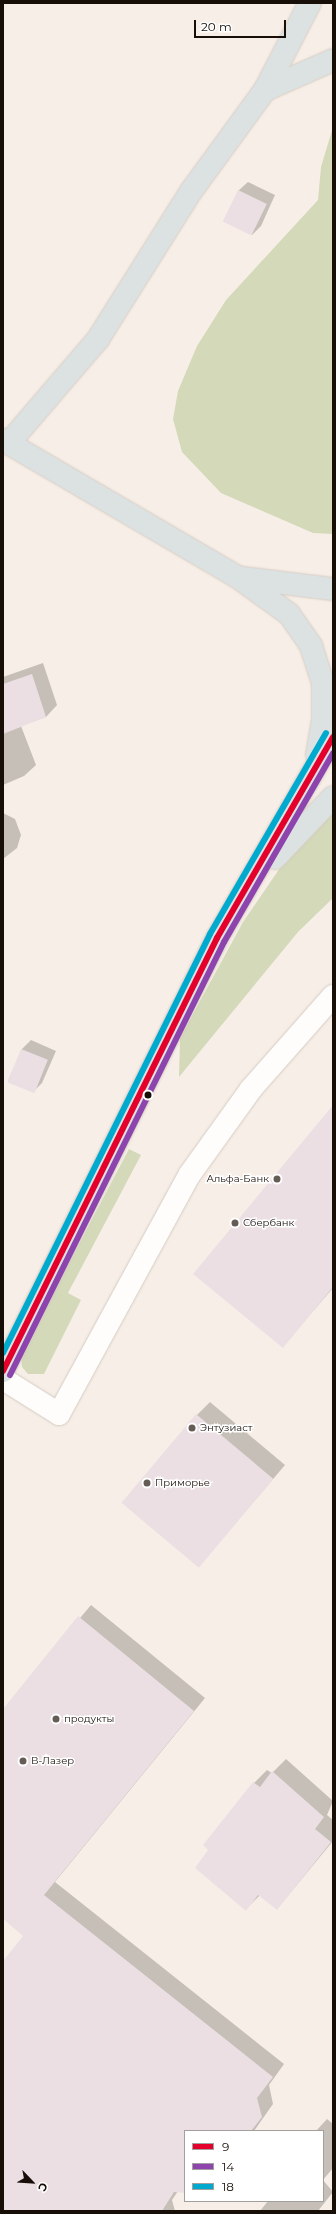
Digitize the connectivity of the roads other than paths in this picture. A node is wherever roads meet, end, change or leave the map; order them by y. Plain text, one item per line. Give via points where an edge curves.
1 (310, 3) edge
2 (333, 60) edge
3 (265, 90) junction
4 (6, 441) edge
5 (239, 578) junction
6 (333, 590) edge
7 (333, 737) edge
8 (313, 771) junction
9 (333, 797) edge
10 (217, 938) junction
11 (333, 996) edge
12 (3, 1371) edge
13 (3, 1379) edge

1 - 3 main road
2 - 3 main road
3 - 4 main road via 192,190 98,340
4 - 5 main road
5 - 6 main road
5 - 8 main road via 289,614 311,646 323,682 323,721
7 - 8 main road
8 - 10 main road
9 - 10 main road via 280,850
10 - 12 main road
11 - 13 street via 251,1089 190,1174 59,1414

